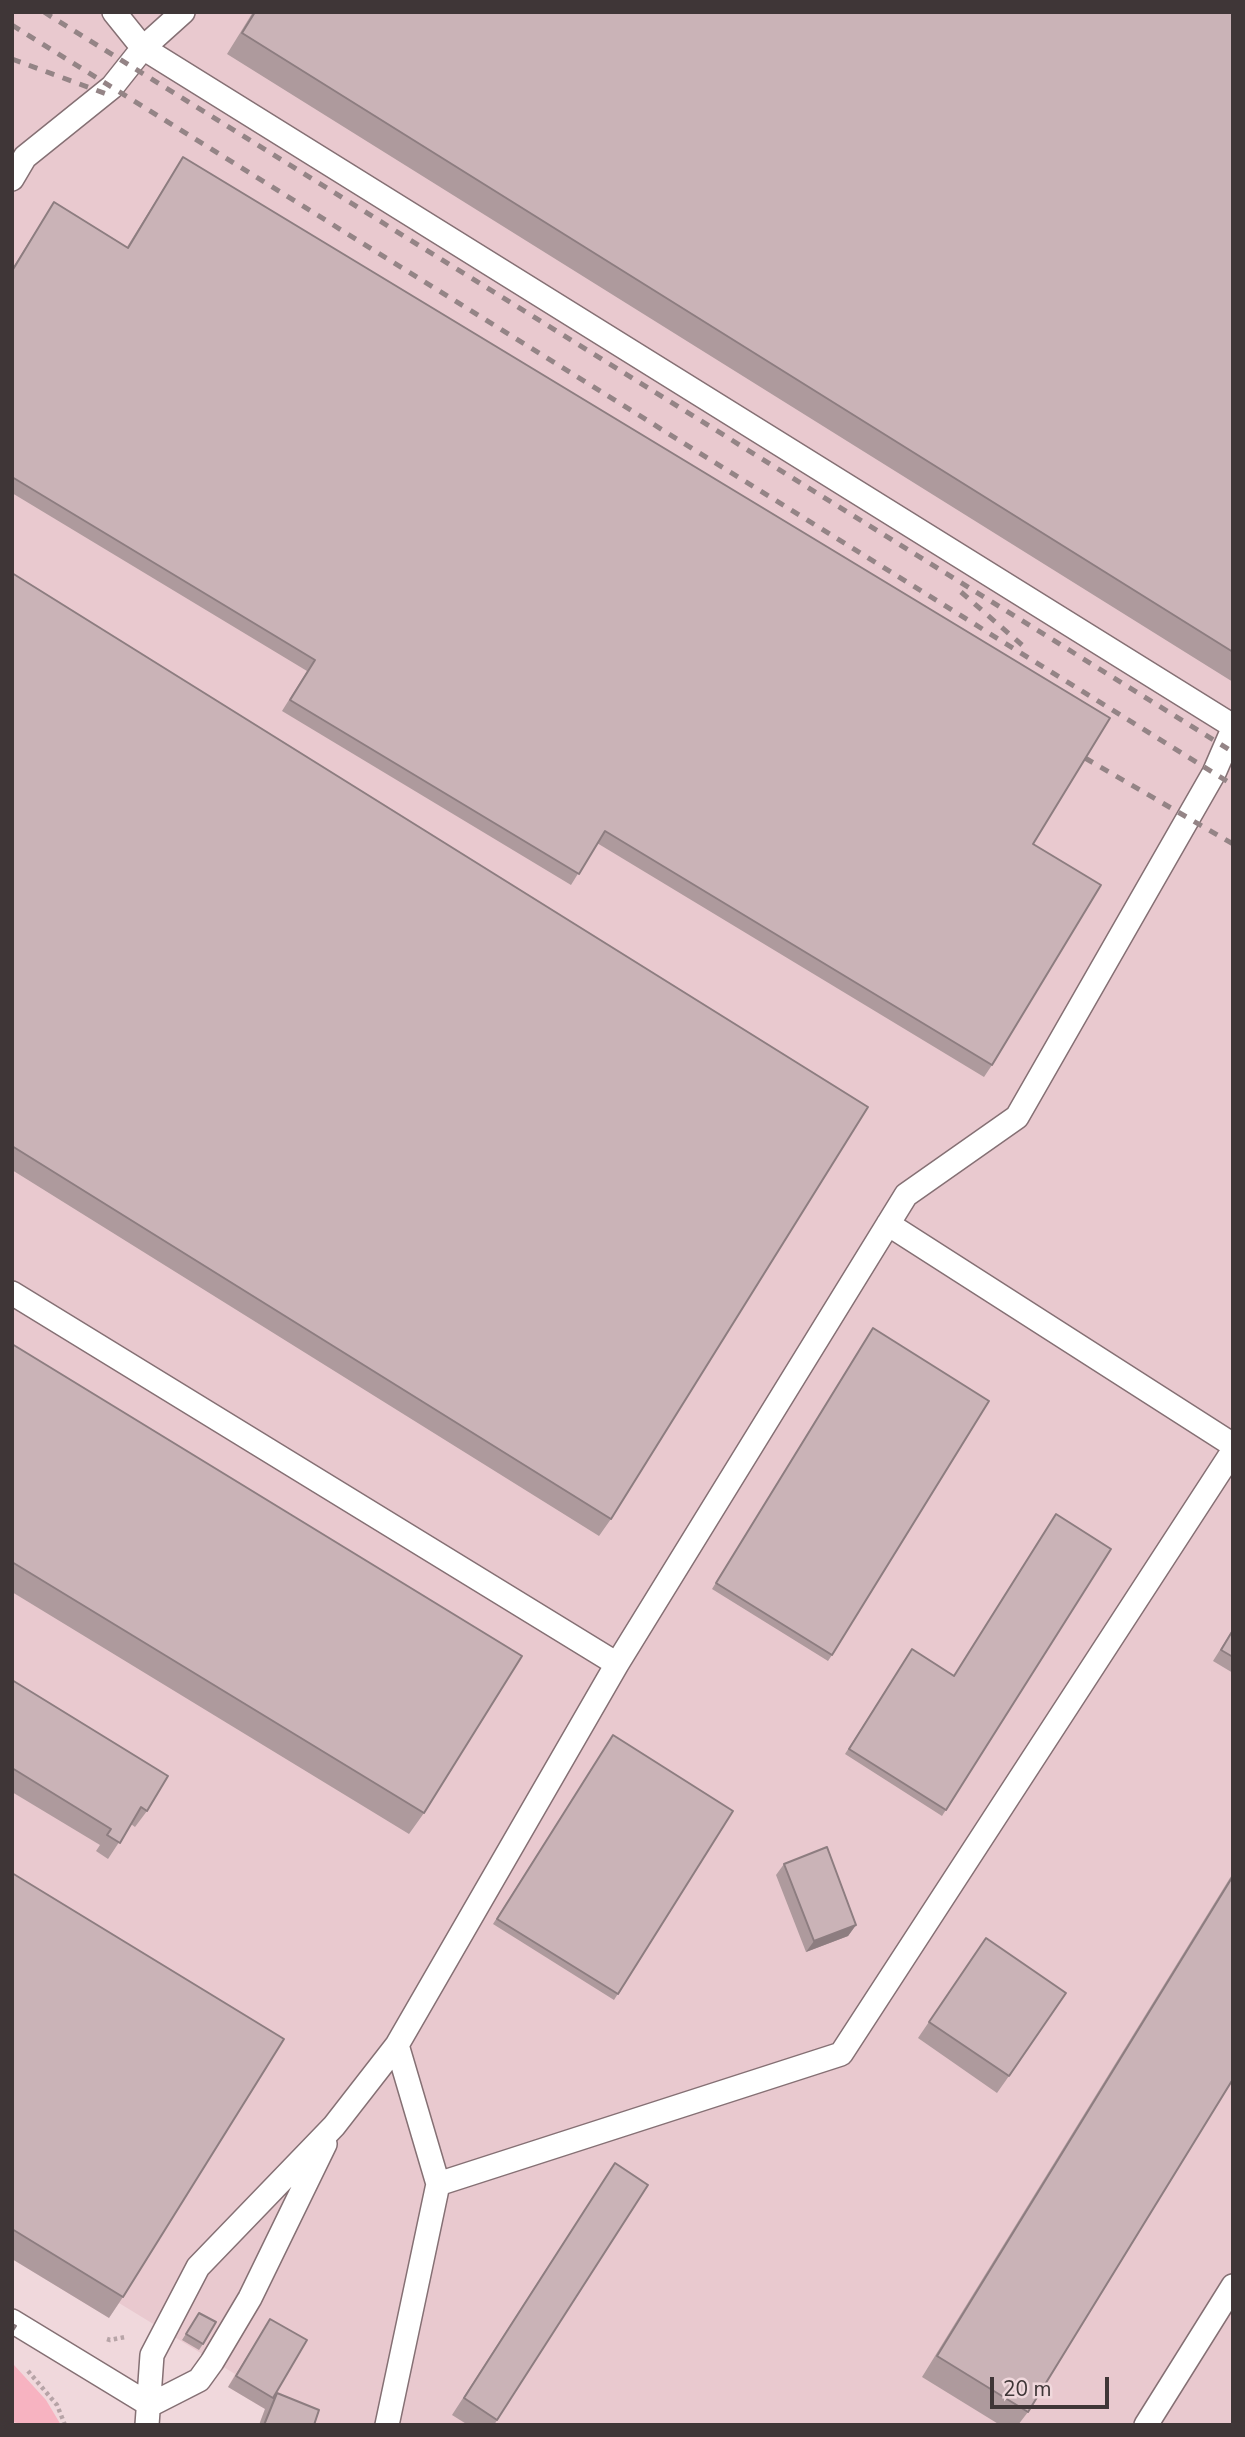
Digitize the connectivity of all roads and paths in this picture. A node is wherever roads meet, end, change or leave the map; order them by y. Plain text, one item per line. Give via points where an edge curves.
1 (114, 12) edge
2 (183, 12) edge
3 (143, 48) junction
4 (12, 179) edge
5 (1233, 728) edge
6 (888, 1224) junction
7 (12, 1293) edge
8 (1233, 1445) edge
9 (1233, 1451) edge
10 (617, 1664) junction
11 (397, 2045) junction
12 (334, 2126) junction
13 (438, 2184) junction
14 (1233, 2286) edge
15 (12, 2321) edge
16 (148, 2415) edge
17 (387, 2425) edge
18 (1146, 2425) edge

1 - 3 lane
2 - 3 lane
3 - 4 lane via 112,87 25,157
3 - 5 lane
5 - 6 lane via 1214,773 1017,1117 906,1195
6 - 8 lane
6 - 10 lane
7 - 10 lane
9 - 13 lane via 841,2054
10 - 11 lane
11 - 12 lane
11 - 13 lane
12 - 16 lane via 250,2298 212,2362 199,2380
12 - 16 lane via 198,2267 152,2355
13 - 17 lane
14 - 18 lane
15 - 16 lane

